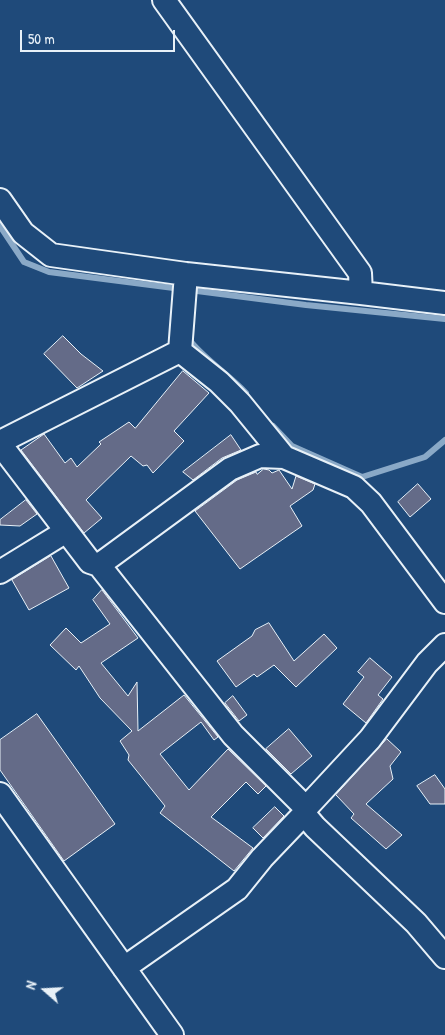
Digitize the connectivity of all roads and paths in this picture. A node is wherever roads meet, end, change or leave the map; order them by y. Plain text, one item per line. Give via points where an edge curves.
1 (164, 0) edge
2 (0, 200) edge
3 (186, 278) junction
4 (361, 293) junction
5 (445, 303) edge
6 (180, 351) junction
7 (0, 443) edge
8 (284, 457) junction
9 (65, 532) junction
10 (99, 565) junction
11 (0, 572) edge
12 (445, 602) edge
13 (445, 645) edge
14 (0, 794) edge
15 (305, 811) junction
16 (445, 957) edge
17 (124, 968) junction
18 (172, 1035) edge

1 - 4 street via 360,273
2 - 3 street via 23,233 51,255
3 - 4 street
3 - 6 street
4 - 5 street
6 - 7 street
6 - 8 street via 240,403
7 - 9 street
8 - 10 street via 260,456 230,469
8 - 12 street via 354,487 371,503
9 - 10 street via 90,562
9 - 11 street
10 - 15 street via 233,735
13 - 15 street via 427,663 370,739
14 - 17 street
15 - 16 street via 315,827 416,923
15 - 17 street via 237,889
17 - 18 street

